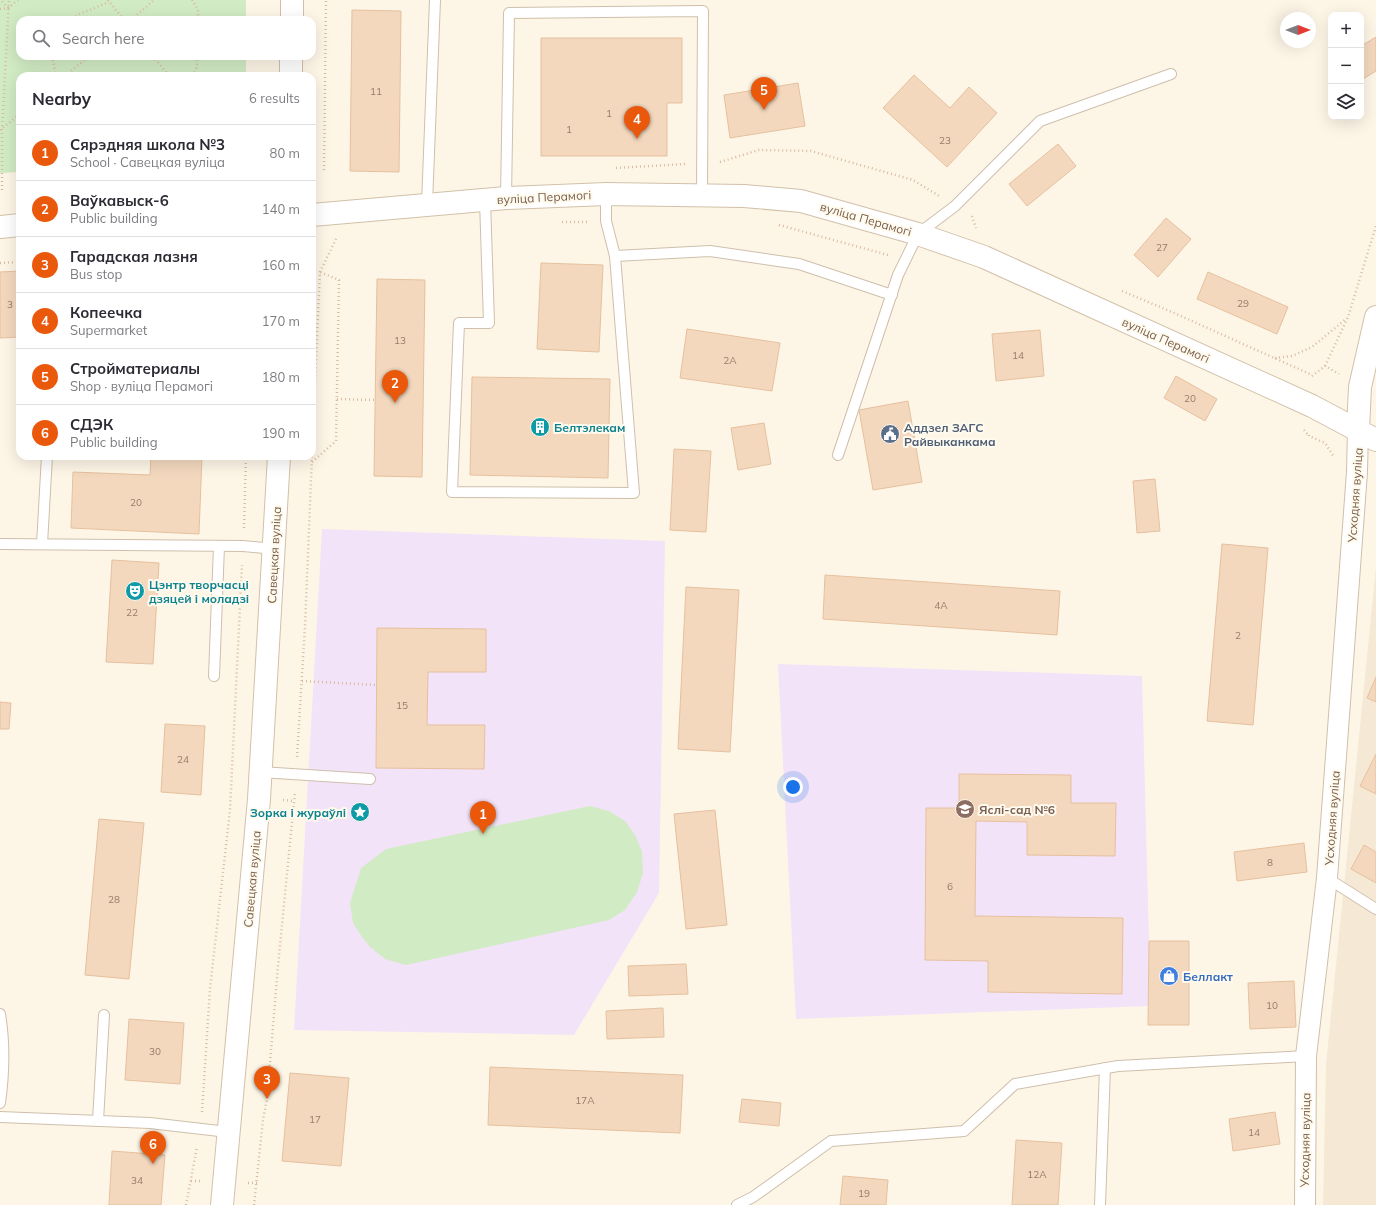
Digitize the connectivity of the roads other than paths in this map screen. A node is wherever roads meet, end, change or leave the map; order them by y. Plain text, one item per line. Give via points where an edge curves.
1 (292, 0) edge
2 (435, 0) edge
3 (292, 16) edge
4 (291, 60) edge
5 (291, 72) edge
6 (1171, 74) dead end
7 (606, 194) junction
8 (702, 195) junction
9 (506, 198) junction
10 (485, 200) junction
11 (427, 204) junction
12 (316, 215) edge
13 (16, 225) edge
14 (0, 227) edge
15 (918, 234) junction
16 (615, 256) junction
17 (892, 295) junction
18 (1376, 317) edge
19 (1367, 435) edge
20 (838, 455) dead end
21 (47, 460) edge
22 (279, 460) edge
23 (0, 544) edge
24 (42, 544) junction
25 (219, 546) junction
26 (275, 549) junction
27 (214, 676) dead end
28 (260, 772) junction
29 (370, 779) dead end
30 (1327, 878) junction
31 (1376, 909) edge
32 (0, 1014) edge
33 (104, 1015) dead end
34 (1306, 1056) junction
35 (1105, 1068) junction
36 (0, 1103) edge
37 (0, 1117) edge
38 (98, 1121) junction
39 (228, 1132) junction
40 (755, 1201) edge
41 (222, 1205) edge
42 (736, 1205) edge
43 (1100, 1205) edge
44 (1304, 1205) edge

1 - 3 main road
2 - 11 lane
4 - 5 main road
6 - 15 lane via 1040,121 956,206
7 - 8 main road, вуліца Перамогі
7 - 9 main road, вуліца Перамогі
7 - 16 lane via 606,221
8 - 9 lane via 703,11 509,13
8 - 15 main road, вуліца Перамогі via 801,201
9 - 10 main road, вуліца Перамогі
10 - 11 main road, вуліца Перамогі
10 - 16 lane via 489,323 459,323 452,492 634,493
11 - 12 main road, вуліца Перамогі
13 - 14 main road
15 - 17 lane via 898,275
15 - 19 main road, вуліца Перамогі via 984,257 1312,406
16 - 17 lane via 710,251 725,253 799,264
17 - 20 lane
18 - 19 main road via 1360,387
19 - 30 street, Усходняя вуліца via 1357,472
21 - 24 lane
22 - 26 main road, Савецкая вуліца
23 - 24 lane
24 - 25 lane
25 - 26 lane
25 - 27 lane
26 - 28 main road, Савецкая вуліца
28 - 29 lane
28 - 39 main road, Савецкая вуліца
30 - 31 lane
30 - 34 street, Усходняя вуліца
32 - 36 lane via 4,1077
33 - 38 lane
34 - 35 lane
34 - 44 street, Усходняя вуліца
35 - 40 lane via 1015,1084 964,1131 831,1141
35 - 43 lane
37 - 38 lane
38 - 39 lane via 150,1123
39 - 41 main road, Савецкая вуліца
40 - 42 lane

